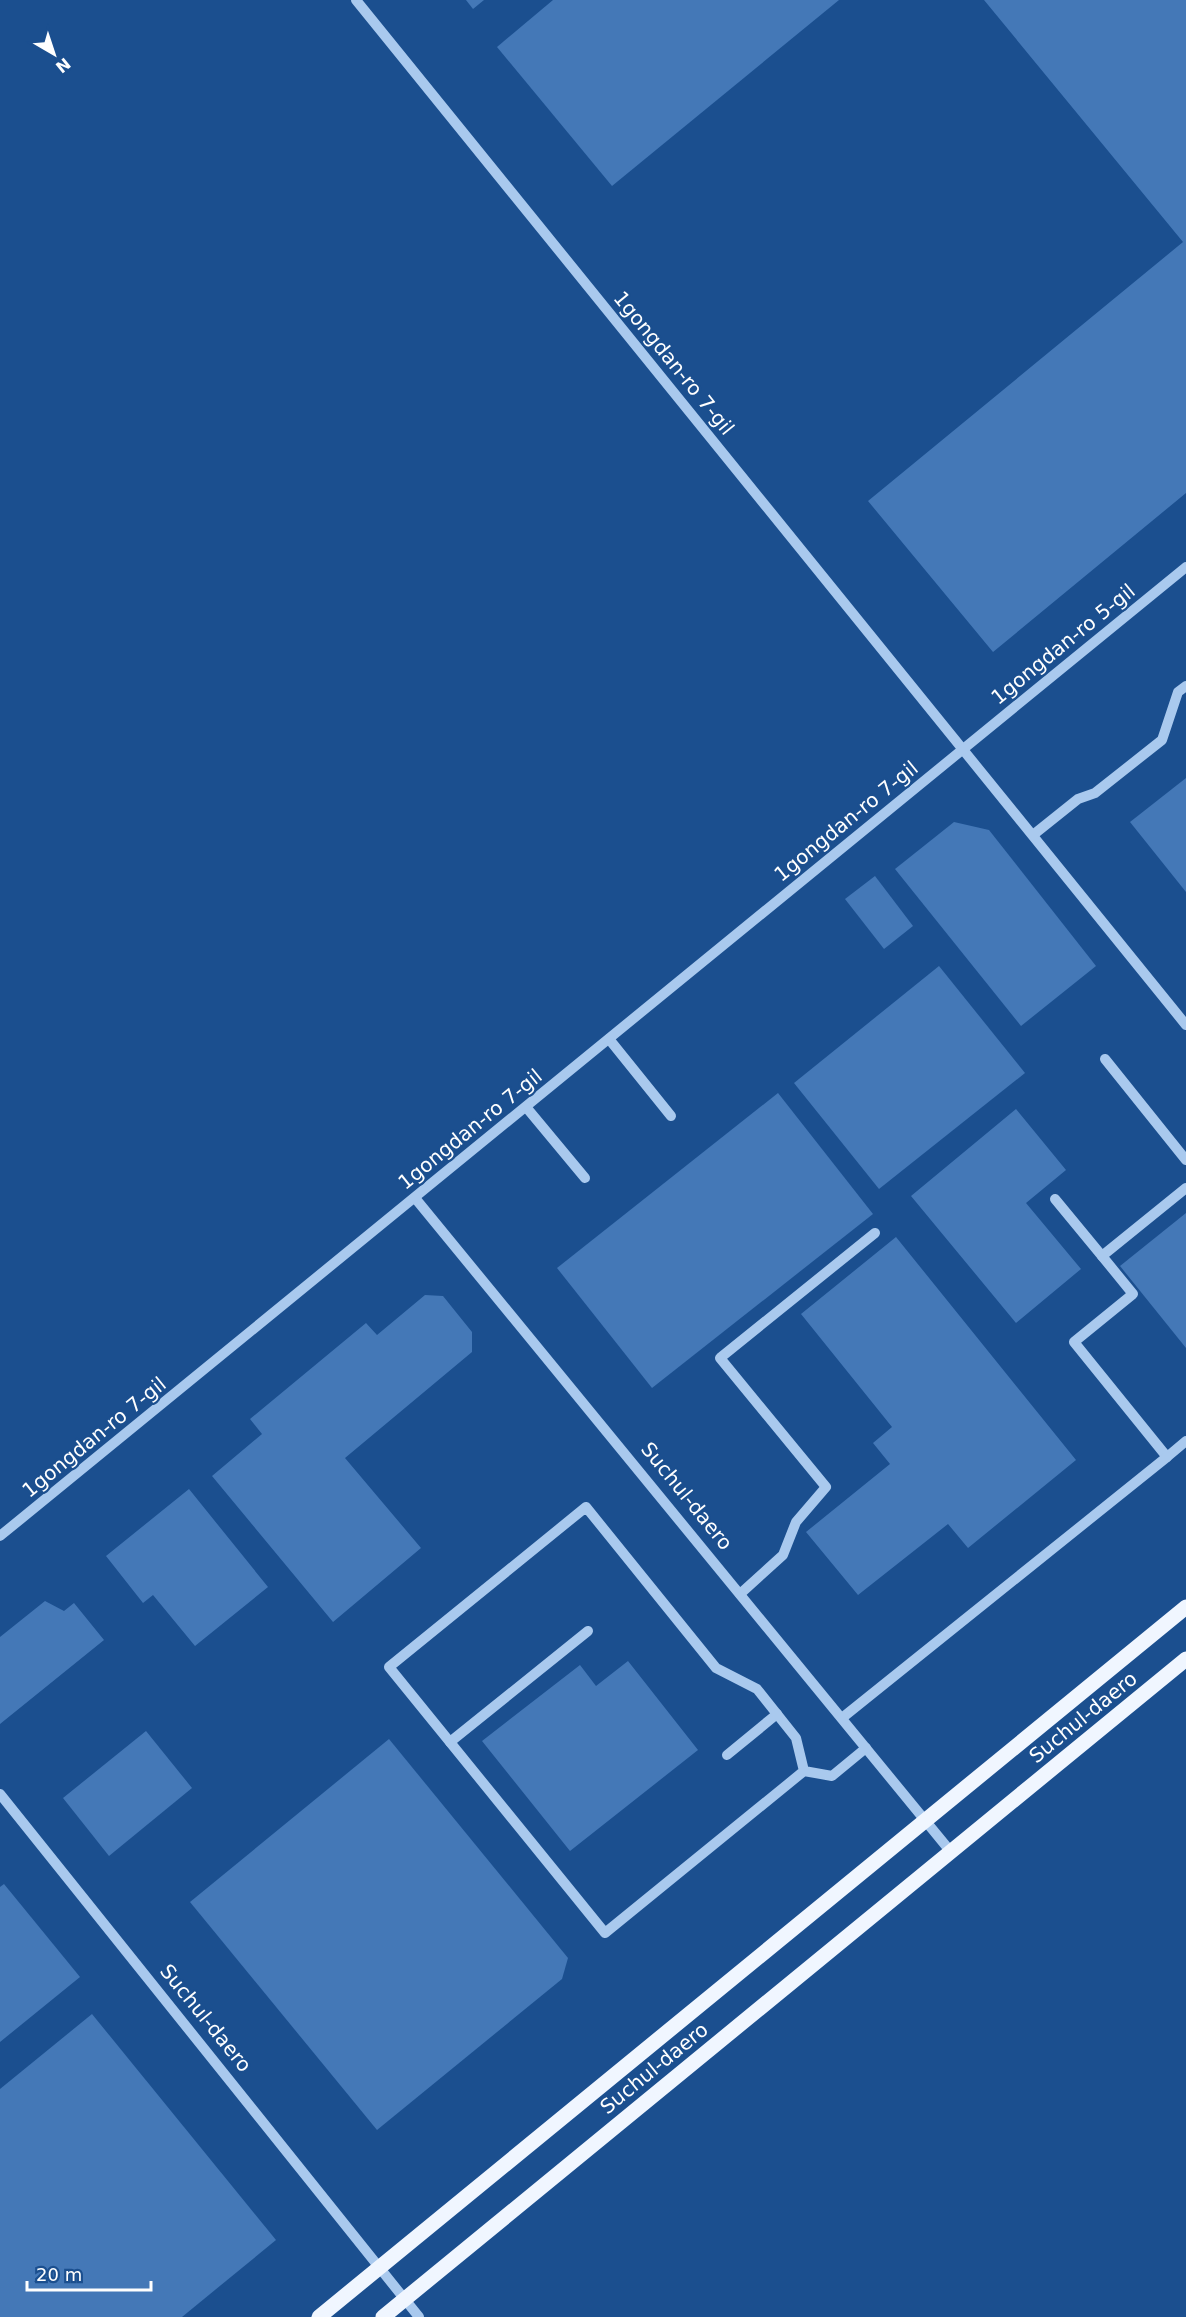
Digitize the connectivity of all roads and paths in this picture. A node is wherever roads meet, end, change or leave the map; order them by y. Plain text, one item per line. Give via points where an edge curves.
1 (356, 0) edge
2 (1186, 567) edge
3 (1186, 686) edge
4 (963, 749) junction
5 (1033, 836) junction
6 (1186, 1025) edge
7 (609, 1039) junction
8 (1105, 1059) dead end
9 (526, 1107) junction
10 (671, 1116) dead end
11 (1186, 1160) edge
12 (585, 1178) dead end
13 (1186, 1188) edge
14 (415, 1198) junction
15 (1055, 1199) dead end
16 (875, 1233) dead end
17 (1102, 1256) junction
18 (1186, 1441) edge
19 (1167, 1456) junction
20 (0, 1536) edge
21 (740, 1594) junction
22 (1186, 1607) edge
23 (588, 1631) dead end
24 (1186, 1659) edge
25 (777, 1714) junction
26 (842, 1718) junction
27 (450, 1742) junction
28 (866, 1748) junction
29 (727, 1755) dead end
30 (804, 1771) junction
31 (0, 1794) edge
32 (926, 1820) junction
33 (951, 1852) junction
34 (379, 2268) junction
35 (404, 2299) junction
36 (320, 2317) edge
37 (383, 2317) edge
38 (419, 2317) edge

1 - 4 street, 1gongdan-ro 7-gil
2 - 4 street, 1gongdan-ro 5-gil
3 - 5 street via 1178,692 1162,740
4 - 5 street, 1gongdan-ro 7-gil
4 - 7 street, 1gongdan-ro 7-gil
5 - 6 street, 1gongdan-ro 7-gil
7 - 9 street, 1gongdan-ro 7-gil
7 - 10 street
8 - 11 street
9 - 12 street
9 - 14 street, 1gongdan-ro 7-gil
13 - 17 street
14 - 20 street, 1gongdan-ro 7-gil
14 - 21 street, Suchul-daero
15 - 17 street
16 - 21 street via 720,1358 826,1487 796,1522 783,1555
17 - 19 street via 1132,1294 1074,1342
18 - 19 street
19 - 26 street
21 - 26 street, Suchul-daero
22 - 32 main road, Suchul-daero
23 - 27 street
24 - 33 main road, Suchul-daero
25 - 27 street via 757,1689 716,1668 586,1507 389,1668
25 - 29 street
25 - 30 street via 796,1738
26 - 28 street, Suchul-daero
27 - 30 street via 605,1933
28 - 30 street via 832,1776
28 - 32 street, Suchul-daero
31 - 34 street, Suchul-daero
32 - 33 street, Suchul-daero
32 - 34 main road, Suchul-daero
33 - 35 main road, Suchul-daero
34 - 35 street
34 - 36 main road, Suchul-daero
35 - 37 main road, Suchul-daero
35 - 38 street

